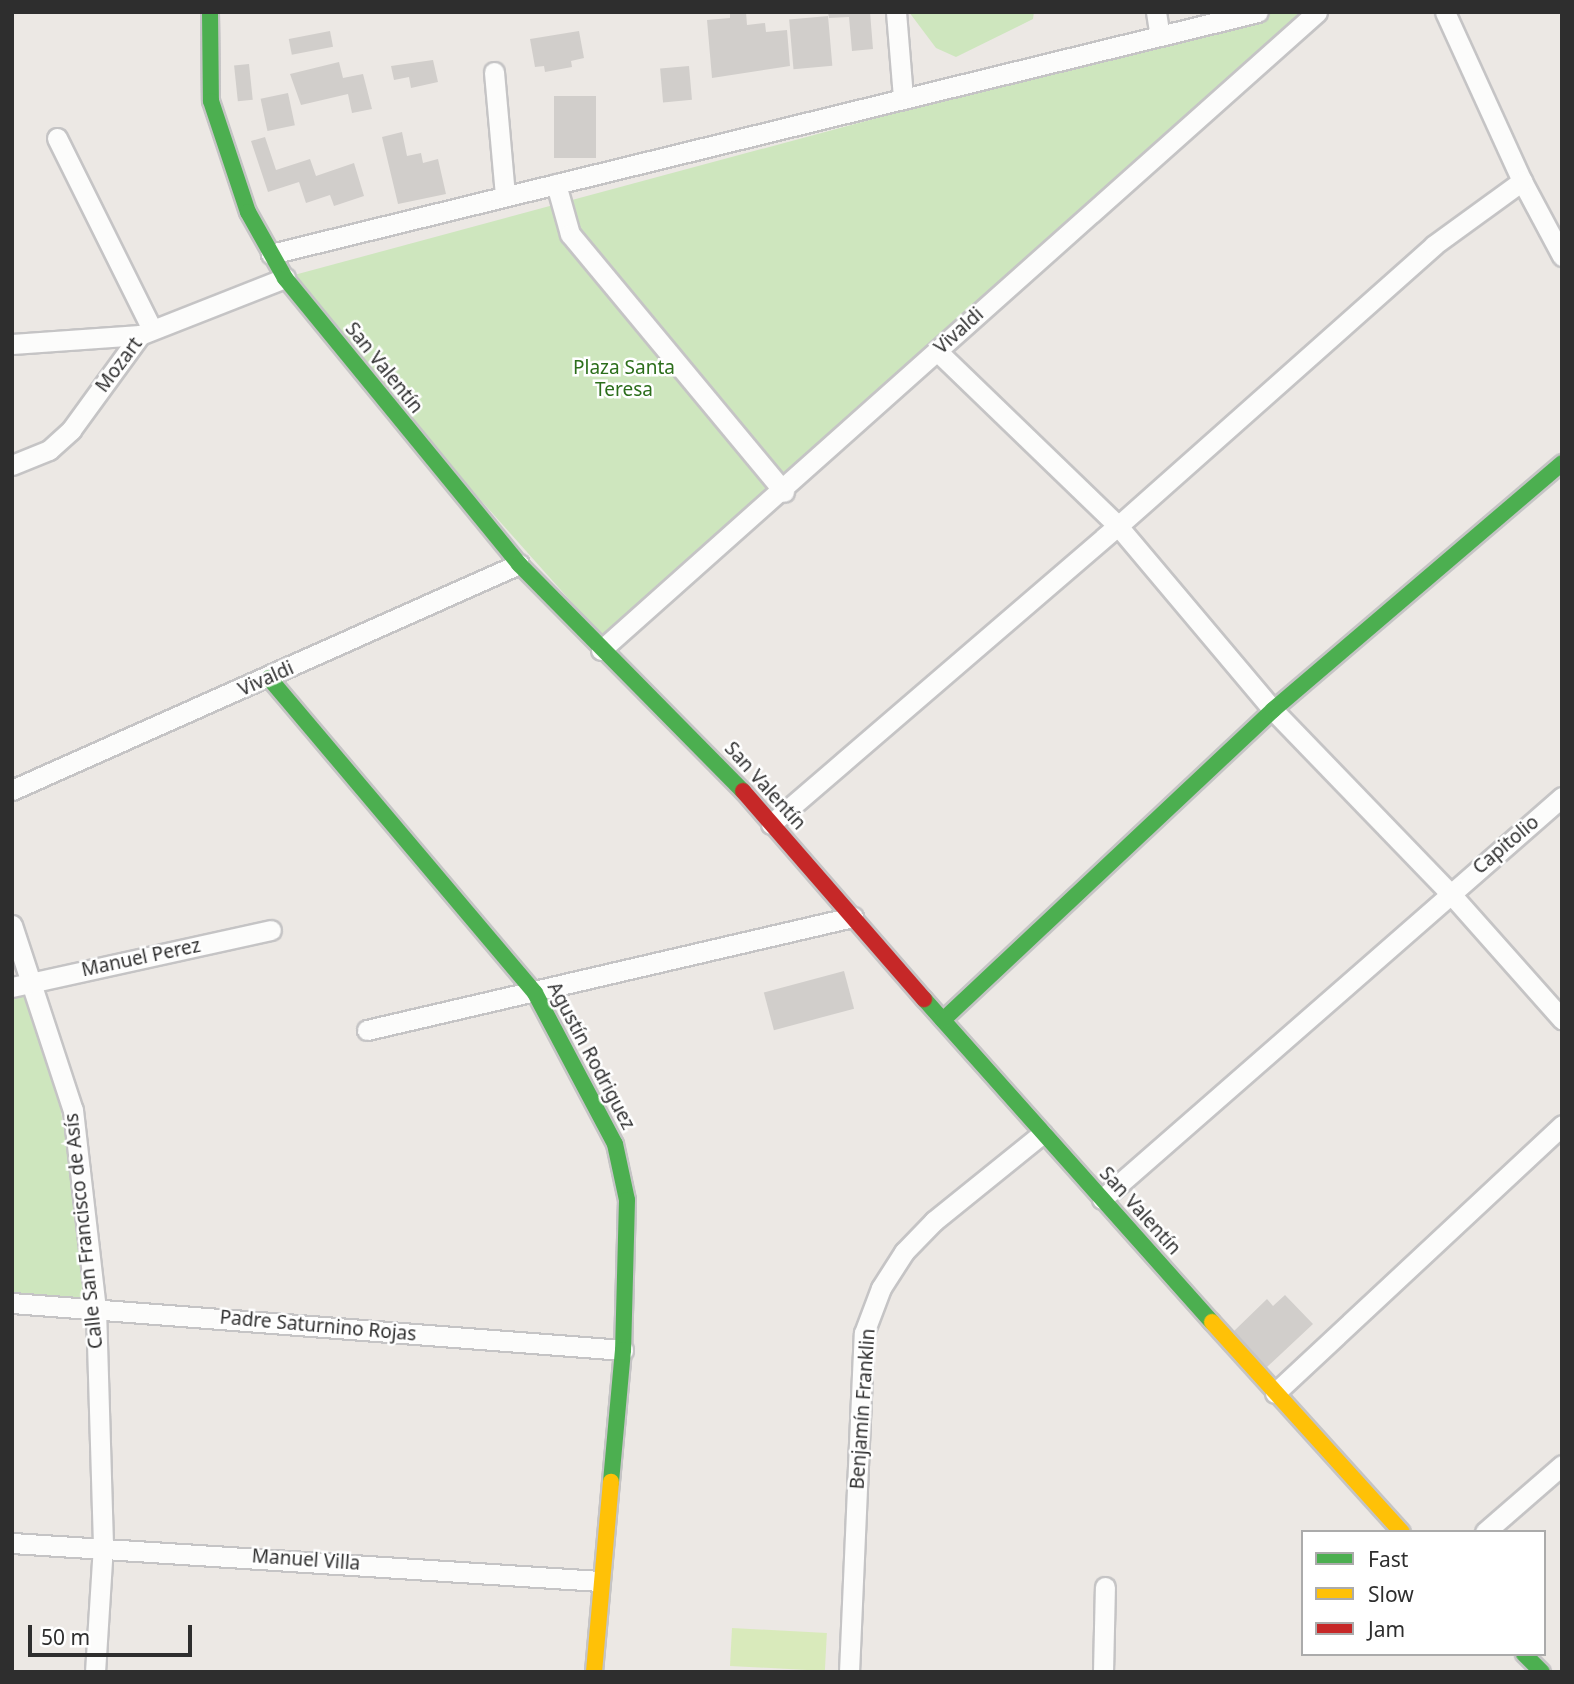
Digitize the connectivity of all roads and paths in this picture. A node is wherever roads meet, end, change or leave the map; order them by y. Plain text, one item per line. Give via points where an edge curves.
1 (209, 12) edge
2 (895, 12) edge
3 (1156, 12) edge
4 (1258, 12) edge
5 (1317, 12) edge
6 (1445, 12) edge
7 (1160, 36) junction
8 (494, 72) dead end
9 (904, 98) junction
10 (57, 138) dead end
11 (1522, 181) junction
12 (556, 184) junction
13 (505, 196) junction
14 (271, 254) junction
15 (1562, 256) edge
16 (285, 278) junction
17 (146, 332) junction
18 (12, 344) edge
19 (937, 351) junction
20 (1562, 463) edge
21 (12, 465) edge
22 (784, 492) junction
23 (1118, 526) junction
24 (519, 564) junction
25 (601, 650) junction
26 (269, 678) junction
27 (1273, 710) junction
28 (12, 790) edge
29 (1562, 797) edge
30 (771, 824) junction
31 (1450, 893) junction
32 (853, 917) junction
33 (12, 925) edge
34 (271, 930) dead end
35 (33, 982) junction
36 (12, 988) edge
37 (535, 993) junction
38 (1562, 1019) edge
39 (943, 1020) junction
40 (367, 1030) dead end
41 (1562, 1125) edge
42 (1042, 1134) junction
43 (1102, 1199) junction
44 (12, 1303) edge
45 (96, 1309) junction
46 (624, 1350) junction
47 (1275, 1393) junction
48 (1562, 1465) edge
49 (1400, 1530) edge
50 (1487, 1530) edge
51 (12, 1543) edge
52 (103, 1545) junction
53 (599, 1581) junction
54 (1105, 1587) dead end
55 (1526, 1656) edge
56 (95, 1672) edge
57 (594, 1672) edge
58 (849, 1672) edge
59 (1103, 1672) edge
60 (1542, 1672) edge

1 - 14 main road, San Valentín via 211,101 248,212
2 - 9 street
3 - 7 street
4 - 7 street
5 - 19 street, Vivaldi
6 - 11 street
7 - 9 street
8 - 13 street
9 - 12 street
10 - 17 street
11 - 15 street
11 - 23 street via 1434,245
12 - 13 street
12 - 22 street via 570,234
13 - 14 street
14 - 16 main road, San Valentín
16 - 17 street, Mozart
16 - 24 main road, San Valentín
17 - 18 street
17 - 21 street, Mozart via 71,430 48,450
19 - 22 street, Vivaldi
19 - 23 street
20 - 27 main road
22 - 25 street, Vivaldi
23 - 27 street
23 - 30 street
24 - 25 main road, San Valentín
24 - 26 street, Vivaldi
25 - 30 main road, San Valentín via 734,780
26 - 28 street, Vivaldi
26 - 37 main road, Agustín Rodriguez
27 - 31 street
27 - 39 main road
29 - 31 street, Capitolio
30 - 32 main road, San Valentín
31 - 38 street
31 - 43 street, Capitolio
32 - 37 street
32 - 39 main road, San Valentín
33 - 35 street, Calle San Francisco de Asís
34 - 35 street, Manuel Perez
35 - 36 street, Manuel Perez
35 - 45 street, Calle San Francisco de Asís via 73,1110
37 - 40 street
37 - 46 main road, Agustín Rodriguez via 615,1144 626,1200
39 - 42 main road, San Valentín
41 - 47 street
42 - 43 main road, San Valentín
42 - 58 street, Benjamín Franklin via 934,1221 904,1252 881,1288 864,1333
43 - 47 main road, San Valentín
44 - 45 street, Padre Saturnino Rojas
45 - 46 street, Padre Saturnino Rojas
45 - 52 street, Calle San Francisco de Asís
46 - 53 main road, Agustín Rodriguez
47 - 49 main road, San Valentín
48 - 50 street
51 - 52 street, Manuel Villa
52 - 53 street, Manuel Villa
52 - 56 street, Calle San Francisco de Asís
53 - 57 main road, Agustín Rodriguez
54 - 59 street
55 - 60 main road

